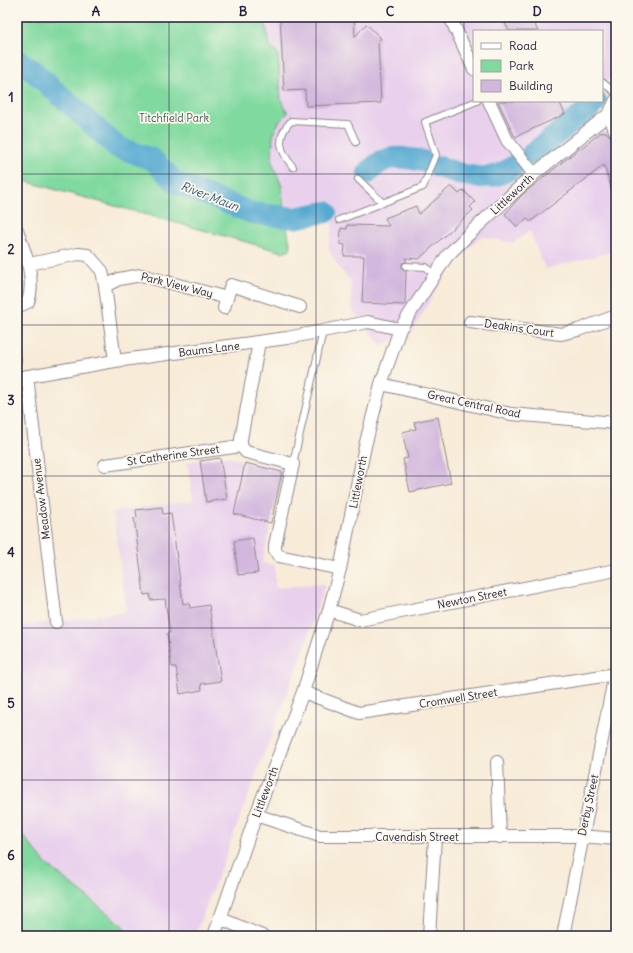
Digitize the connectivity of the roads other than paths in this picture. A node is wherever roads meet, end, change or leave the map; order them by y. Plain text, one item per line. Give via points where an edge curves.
1 (450, 17) edge
2 (608, 17) edge
3 (616, 23) edge
4 (473, 67) edge
5 (603, 83) edge
6 (616, 93) edge
7 (616, 100) edge
8 (475, 102) edge
9 (489, 102) edge
10 (609, 114) junction
11 (616, 133) edge
12 (356, 142) dead end
13 (293, 167) dead end
14 (534, 174) junction
15 (358, 179) dead end
16 (383, 203) junction
17 (339, 220) dead end
18 (17, 230) edge
19 (29, 264) junction
20 (406, 266) dead end
21 (435, 274) junction
22 (105, 286) junction
23 (17, 307) edge
24 (300, 307) dead end
25 (615, 318) edge
26 (470, 322) dead end
27 (400, 329) junction
28 (323, 331) junction
29 (259, 342) junction
30 (115, 361) junction
31 (22, 377) edge
32 (381, 384) junction
33 (616, 423) edge
34 (241, 446) junction
35 (293, 464) junction
36 (105, 465) dead end
37 (340, 569) junction
38 (616, 570) edge
39 (329, 610) junction
40 (56, 622) dead end
41 (616, 674) edge
42 (303, 692) junction
43 (498, 762) dead end
44 (256, 814) junction
45 (582, 836) junction
46 (435, 837) junction
47 (500, 837) junction
48 (616, 839) edge
49 (219, 918) junction
50 (214, 936) edge
51 (262, 936) edge
52 (429, 936) edge
53 (563, 936) edge

1 - 4 street
2 - 3 lane
5 - 6 lane
7 - 10 street, Littleworth
8 - 16 lane via 425,122 436,155 423,187
9 - 14 street via 507,140
10 - 11 street
10 - 14 street, Littleworth
12 - 13 lane via 348,124 291,121 283,129 281,142 283,154
14 - 21 street, Littleworth via 447,256
15 - 16 lane
16 - 17 lane
18 - 19 street
19 - 22 street via 78,254 88,255 102,271
19 - 23 street via 28,302
20 - 21 lane via 426,267
21 - 27 street, Littleworth
22 - 24 street, Park View Way via 119,279 141,275 225,303 231,285
22 - 30 street
25 - 26 street, Deakins Court via 561,334
27 - 28 street, Baums Lane via 368,322
27 - 32 street, Littleworth
28 - 29 street, Baums Lane
28 - 35 lane
29 - 30 street, Baums Lane
29 - 34 street via 240,439
30 - 31 street, Baums Lane
31 - 40 street, Meadow Avenue
32 - 33 street, Great Central Road via 511,414
32 - 37 street, Littleworth via 365,446
34 - 35 street via 246,452
34 - 36 street, St Catherine Street
35 - 37 street via 275,551 284,558
37 - 39 street, Littleworth
38 - 39 street, Newton Street via 360,620
39 - 42 street, Littleworth
41 - 42 street, Cromwell Street via 359,713
41 - 45 street, Derby Street
42 - 44 street, Littleworth
43 - 47 street
44 - 46 street, Cavendish Street via 320,836
44 - 49 street, Littleworth
45 - 47 street, Cavendish Street
45 - 48 street, Cavendish Street
45 - 53 street, Derby Street
46 - 47 street, Cavendish Street
46 - 52 street
49 - 50 street, Littleworth
49 - 51 street

